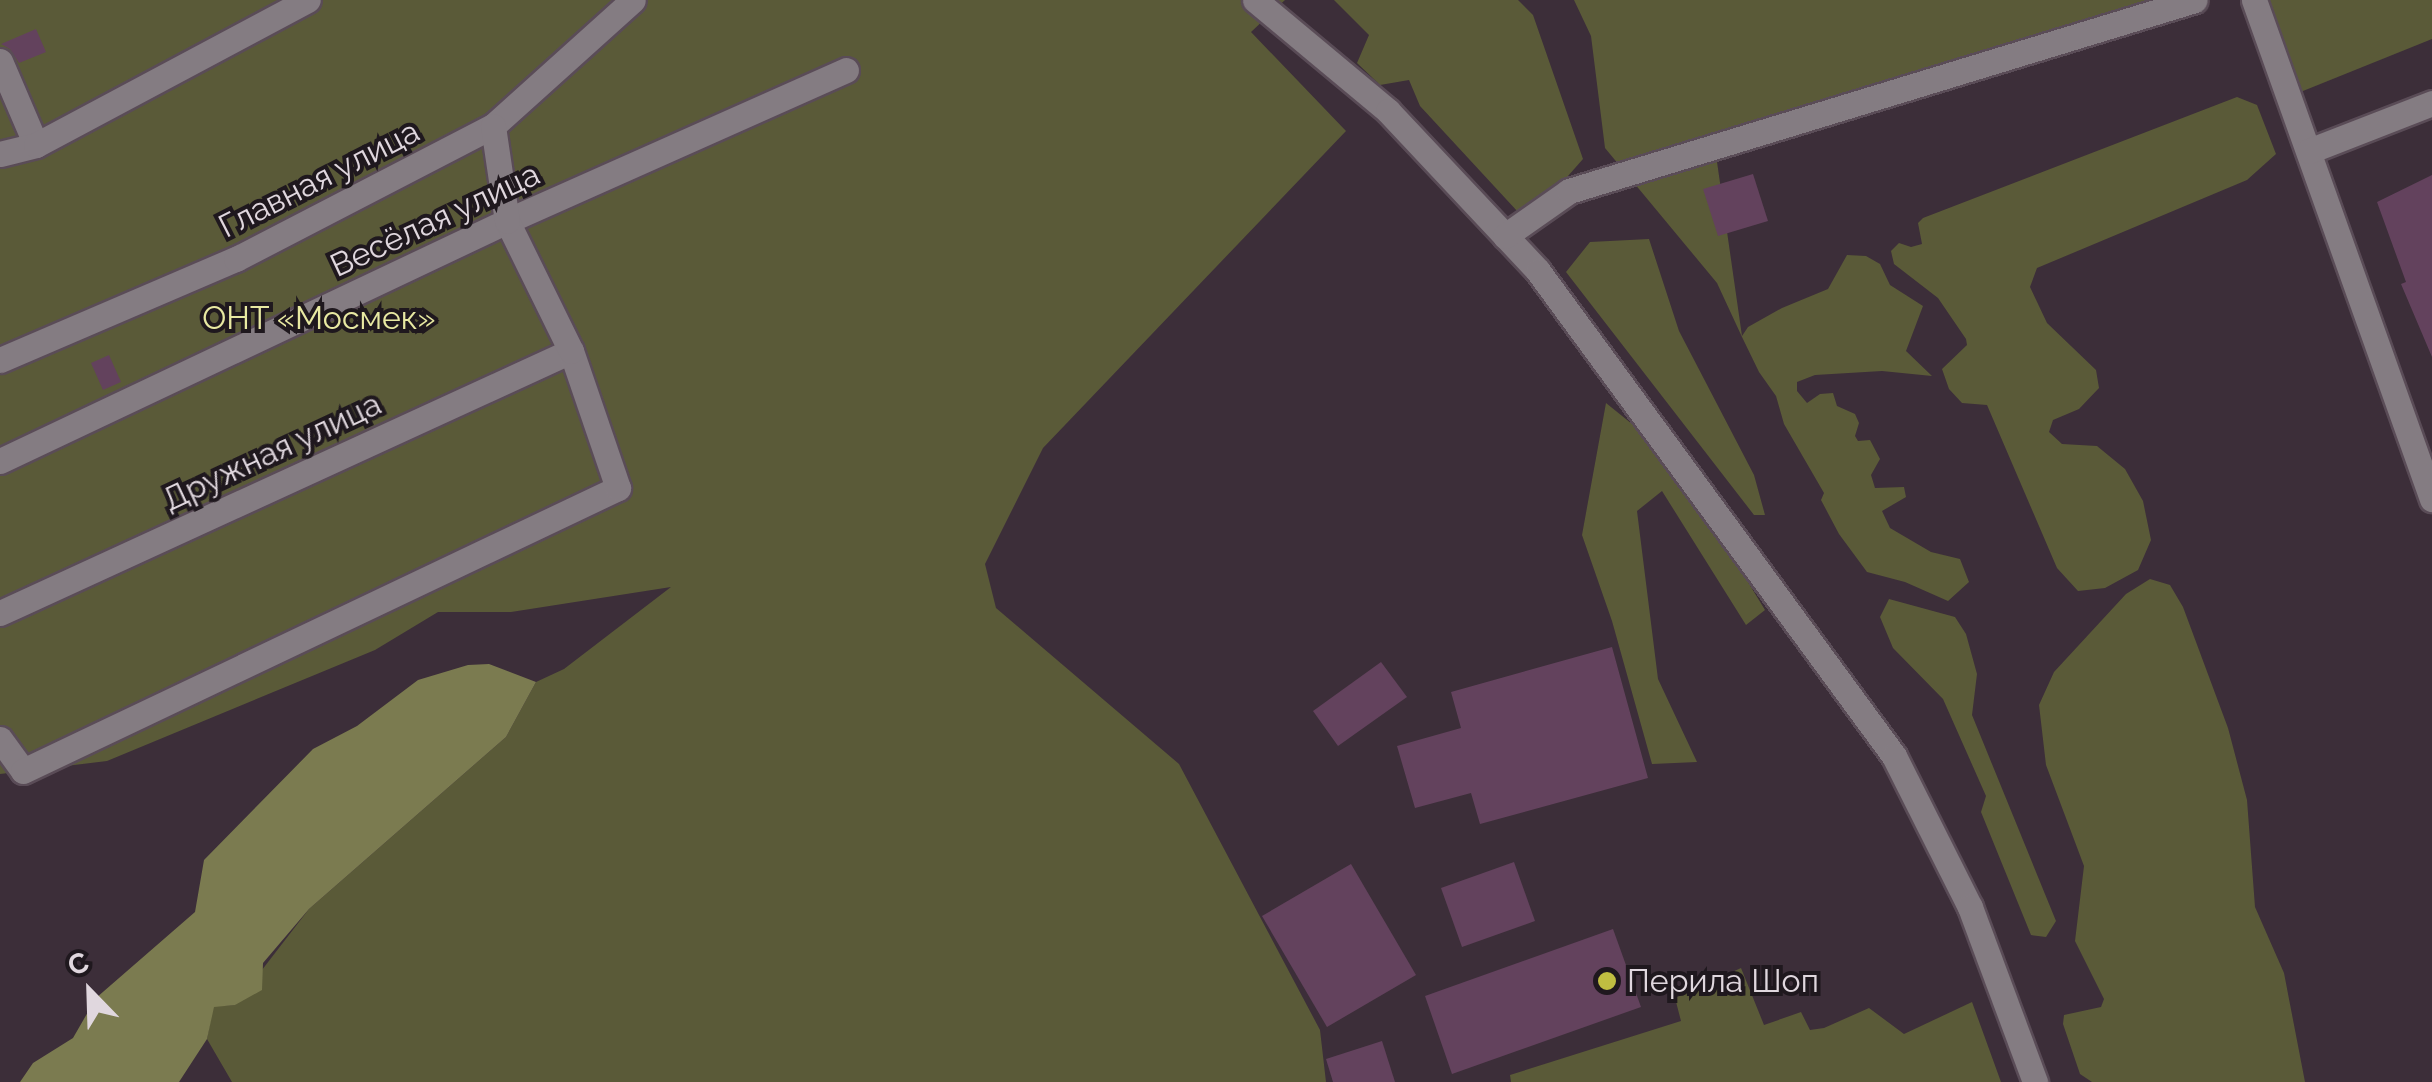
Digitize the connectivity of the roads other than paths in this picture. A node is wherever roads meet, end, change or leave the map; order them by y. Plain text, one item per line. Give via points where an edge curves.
1 (308, 0) edge
2 (633, 0) edge
3 (1256, 0) edge
4 (2195, 0) edge
5 (2254, 0) edge
6 (0, 61) edge
7 (846, 70) dead end
8 (2432, 103) edge
9 (493, 126) junction
10 (36, 146) junction
11 (2309, 151) junction
12 (0, 154) edge
13 (507, 221) junction
14 (1505, 236) junction
15 (571, 351) junction
16 (0, 360) edge
17 (0, 461) edge
18 (2432, 499) edge
19 (0, 613) edge
20 (0, 738) edge
21 (2035, 1082) edge

1 - 10 street
2 - 9 street, Главная улица
3 - 14 street via 1388,110
4 - 14 street via 1569,191
5 - 11 street
6 - 10 street
7 - 13 street, Весёлая улица
8 - 11 street
9 - 13 street
9 - 16 street, Главная улица via 236,259
10 - 12 street
11 - 18 street
13 - 15 street
13 - 17 street, Весёлая улица
14 - 21 street via 1894,756 1970,908
15 - 19 street, Дружная улица
15 - 20 street via 618,488 23,771

